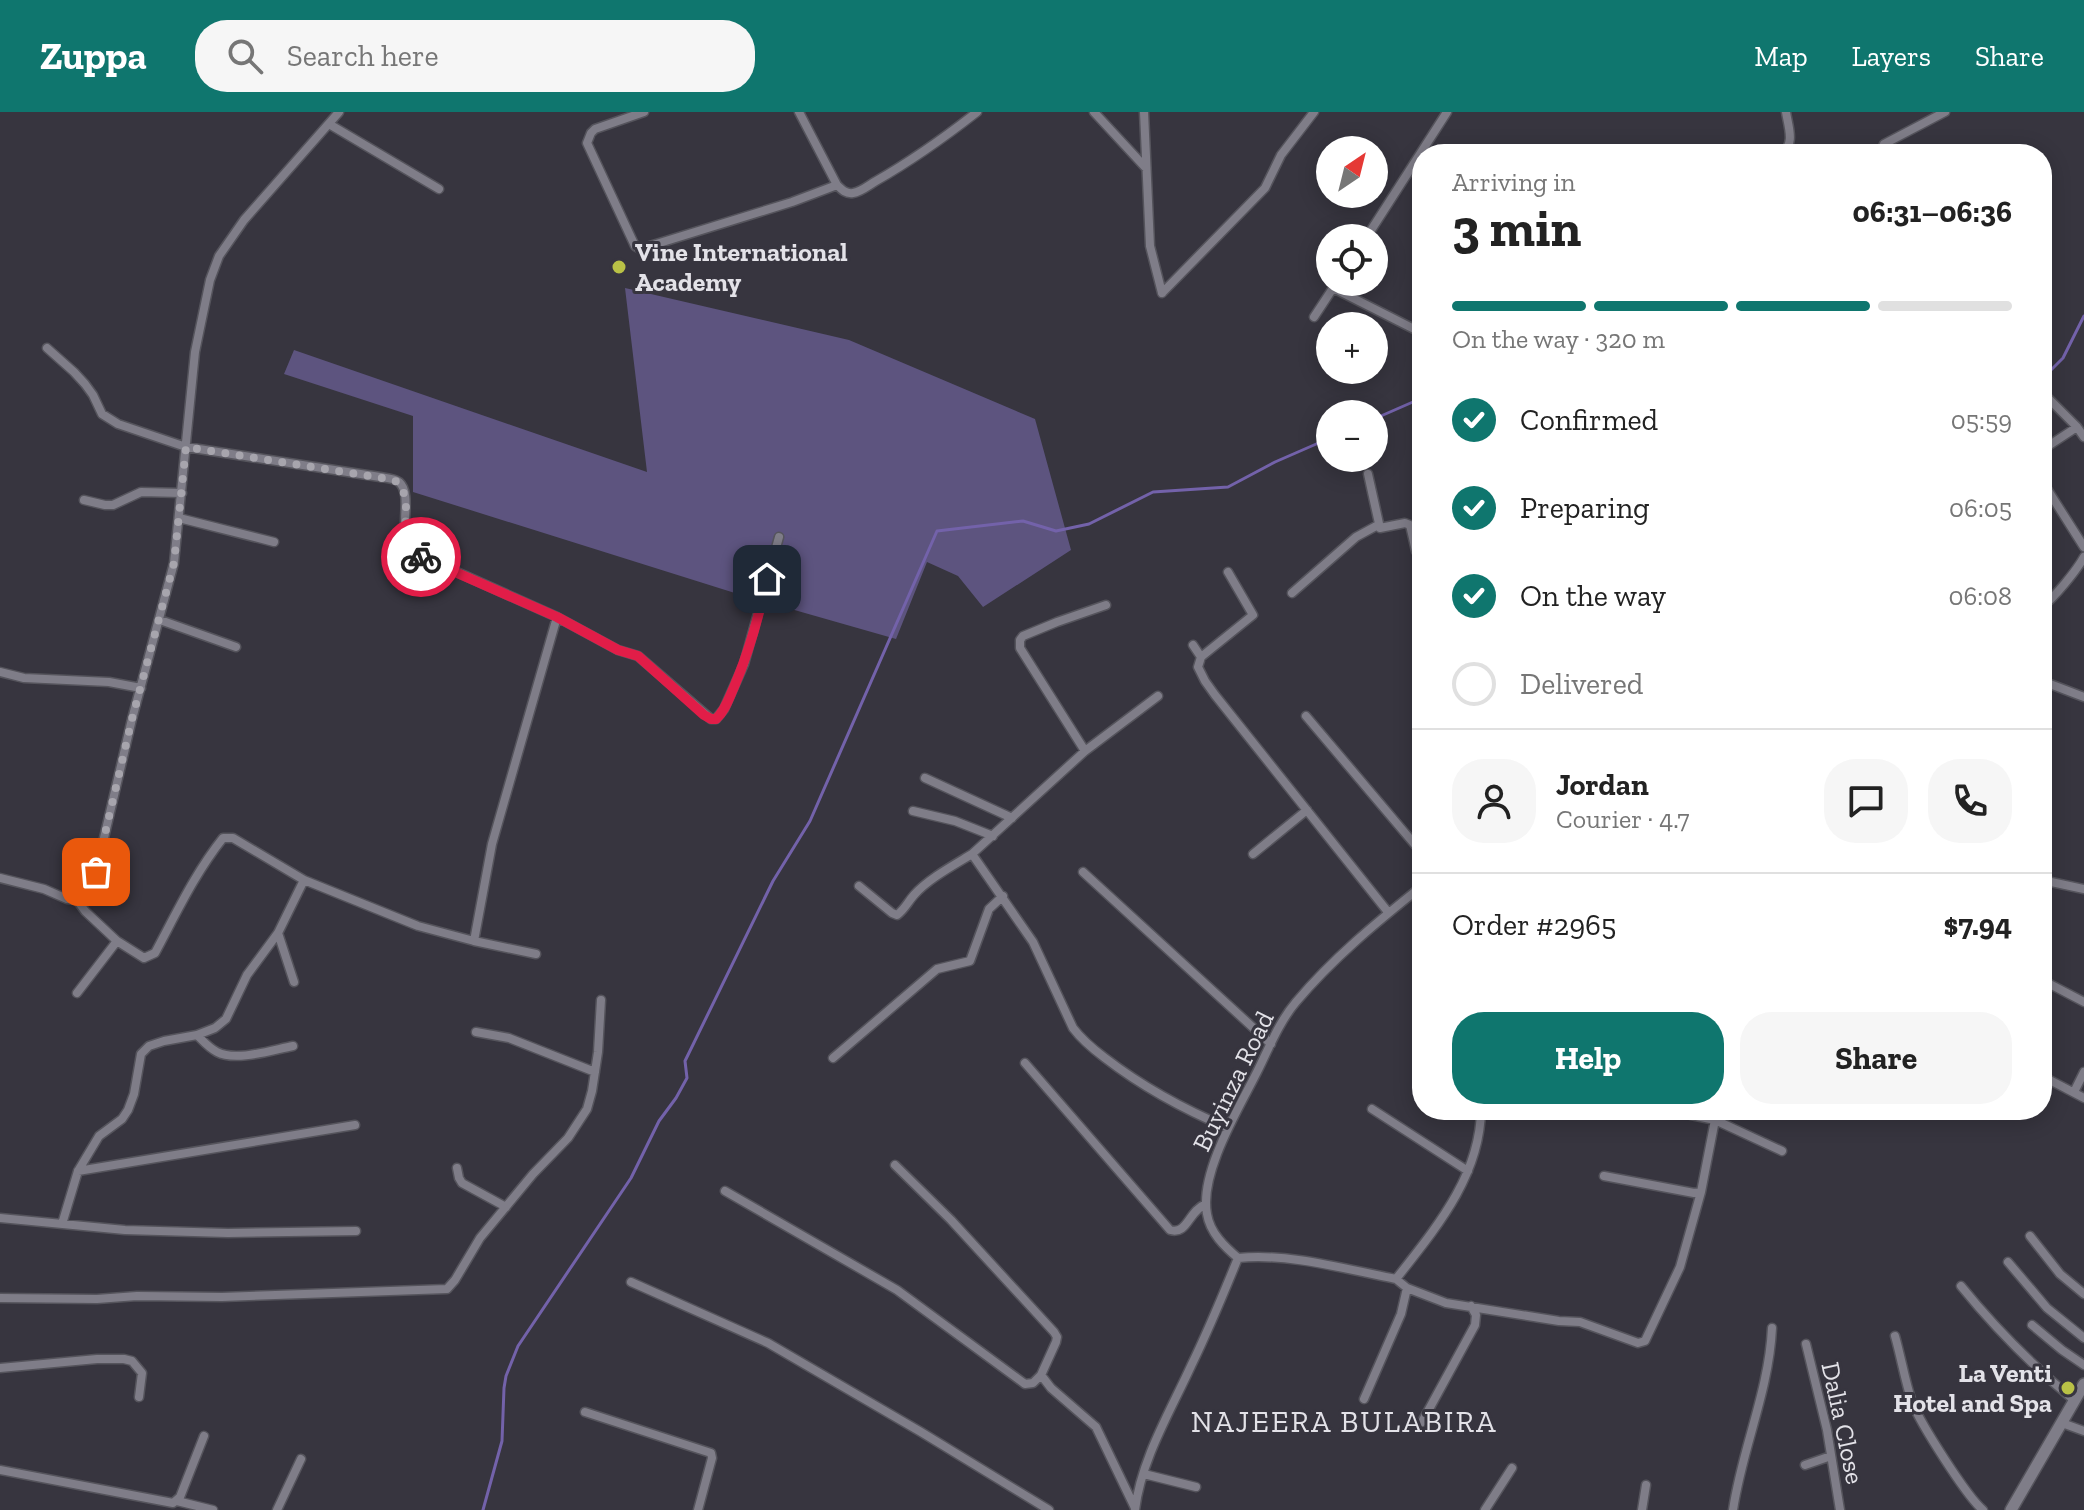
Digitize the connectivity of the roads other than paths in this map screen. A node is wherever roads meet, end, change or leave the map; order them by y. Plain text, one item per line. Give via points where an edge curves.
1 (339, 112) edge
2 (644, 112) edge
3 (799, 112) edge
4 (977, 112) edge
5 (1094, 112) edge
6 (1144, 112) edge
7 (1314, 112) edge
8 (1447, 112) edge
9 (1786, 112) edge
10 (1945, 112) edge
11 (329, 124) junction
12 (1426, 144) edge
13 (1790, 144) edge
14 (1884, 144) edge
15 (1412, 166) edge
16 (1145, 167) junction
17 (837, 185) junction
18 (439, 189) dead end
19 (1375, 224) edge
20 (1328, 296) edge
21 (1355, 296) edge
22 (1314, 317) dead end
23 (1412, 327) edge
24 (47, 348) dead end
25 (2052, 402) edge
26 (2077, 427) junction
27 (2084, 437) edge
28 (2052, 443) edge
29 (186, 447) junction
30 (1368, 474) dead end
31 (182, 493) junction
32 (2052, 497) edge
33 (84, 500) dead end
34 (179, 518) junction
35 (1378, 525) junction
36 (1412, 534) edge
37 (779, 537) dead end
38 (274, 542) dead end
39 (2084, 547) edge
40 (2084, 557) edge
41 (2077, 566) junction
42 (1228, 572) dead end
43 (2084, 575) edge
44 (1292, 593) dead end
45 (2052, 599) edge
46 (1106, 605) dead end
47 (557, 617) junction
48 (160, 620) junction
49 (1193, 645) dead end
50 (236, 647) dead end
51 (1201, 657) junction
52 (0, 672) edge
53 (2052, 685) edge
54 (141, 688) junction
55 (1158, 696) dead end
56 (2084, 697) edge
57 (1306, 716) dead end
58 (1085, 751) junction
59 (925, 778) dead end
60 (1307, 810) junction
61 (913, 811) dead end
62 (1012, 818) junction
63 (977, 830) junction
64 (993, 836) junction
65 (1412, 841) edge
66 (983, 845) junction
67 (972, 854) junction
68 (1253, 854) dead end
69 (1083, 872) dead end
70 (0, 878) edge
71 (304, 880) junction
72 (2052, 882) edge
73 (859, 886) dead end
74 (2084, 889) edge
75 (1412, 894) edge
76 (1003, 896) junction
77 (77, 900) junction
78 (1388, 912) junction
79 (278, 933) junction
80 (117, 941) junction
81 (474, 941) junction
82 (536, 954) dead end
83 (294, 982) dead end
84 (2052, 985) edge
85 (77, 993) dead end
86 (601, 1000) dead end
87 (2084, 1002) edge
88 (476, 1032) dead end
89 (197, 1035) junction
90 (1271, 1044) junction
91 (293, 1046) dead end
92 (833, 1058) dead end
93 (1025, 1063) dead end
94 (595, 1072) junction
95 (2084, 1072) edge
96 (2052, 1081) edge
97 (2074, 1092) junction
98 (2084, 1098) edge
99 (1372, 1109) dead end
100 (1481, 1120) edge
101 (1715, 1120) joint
102 (355, 1125) dead end
103 (1228, 1128) junction
104 (1782, 1151) dead end
105 (895, 1165) dead end
106 (457, 1168) dead end
107 (78, 1171) junction
108 (1468, 1171) junction
109 (1604, 1176) dead end
110 (725, 1191) dead end
111 (1701, 1192) junction
112 (1206, 1204) junction
113 (506, 1207) junction
114 (0, 1218) edge
115 (62, 1224) junction
116 (356, 1231) dead end
117 (2030, 1236) dead end
118 (1238, 1258) junction
119 (2008, 1262) dead end
120 (1396, 1279) junction
121 (631, 1282) dead end
122 (1961, 1286) dead end
123 (1407, 1288) junction
124 (2084, 1294) edge
125 (0, 1298) edge
126 (1471, 1306) junction
127 (2032, 1325) dead end
128 (1772, 1328) dead end
129 (1895, 1336) dead end
130 (2084, 1338) edge
131 (1806, 1344) dead end
132 (2084, 1365) edge
133 (0, 1368) edge
134 (1041, 1375) junction
135 (2084, 1384) edge
136 (139, 1397) dead end
137 (1364, 1399) dead end
138 (2075, 1401) junction
139 (585, 1412) dead end
140 (1422, 1422) dead end
141 (2062, 1423) junction
142 (2084, 1431) edge
143 (204, 1436) dead end
144 (1831, 1456) junction
145 (301, 1459) dead end
146 (1805, 1465) dead end
147 (1512, 1468) dead end
148 (0, 1470) edge
149 (1144, 1474) junction
150 (1646, 1485) dead end
151 (1196, 1487) dead end
152 (177, 1501) junction
153 (1135, 1509) edge
154 (213, 1510) edge
155 (277, 1510) edge
156 (698, 1510) edge
157 (1049, 1510) edge
158 (1485, 1510) edge
159 (1642, 1510) edge
160 (1733, 1510) edge
161 (1840, 1510) edge
162 (1983, 1510) edge
163 (2011, 1510) edge

1 - 11 street
2 - 17 street via 595,129 587,143 640,249
3 - 17 street
4 - 17 street via 860,191 849,193
5 - 16 street
6 - 16 street
7 - 16 street via 1281,155 1265,188 1162,293 1150,246
8 - 12 street
9 - 13 street
10 - 14 street
11 - 18 street
11 - 29 street via 219,256 198,338
15 - 19 street
20 - 22 street
21 - 23 street
24 - 29 street via 85,384 106,418
25 - 26 street
26 - 27 street
26 - 28 street
29 - 31 street
29 - 47 street via 394,480 402,486 406,503 404,540 410,551
30 - 35 street
31 - 33 street via 141,492 113,505
31 - 34 street
32 - 39 street
34 - 38 street
34 - 48 street
35 - 36 street via 1382,529 1405,523
35 - 44 street via 1356,537
37 - 47 street via 744,664 716,719 704,715 638,656
40 - 41 street
41 - 43 street
41 - 45 street
42 - 51 street via 1253,615
46 - 58 street via 1023,636 1019,644
47 - 81 street via 492,844
48 - 50 street
48 - 54 street
49 - 51 street
51 - 60 street via 1198,667 1205,681
52 - 54 street
53 - 56 street
54 - 77 street via 96,872 86,895
55 - 58 street
57 - 65 street
58 - 62 street
59 - 62 street
60 - 68 street
60 - 78 street
61 - 63 street
62 - 64 street
63 - 64 street
63 - 66 street
64 - 66 street
66 - 67 street
67 - 73 street via 914,895 897,915
67 - 76 street
69 - 90 street
70 - 77 street
71 - 79 street
71 - 80 street via 233,838 223,838 155,953 144,958
71 - 81 street via 418,926
72 - 74 street
75 - 78 street, Buyinza Road
76 - 92 street via 989,909 970,961 937,969
76 - 103 street via 1085,1043 1170,1102
77 - 80 street
78 - 90 street, Buyinza Road via 1296,1002
79 - 83 street
79 - 89 street via 247,975 226,1019
80 - 85 street
81 - 82 street
84 - 87 street
86 - 94 street
88 - 94 street via 509,1038
89 - 91 street via 227,1056
89 - 107 street via 145,1050 128,1110 99,1136
90 - 103 street, Buyinza Road
93 - 112 street via 1170,1230 1181,1230
94 - 113 street via 578,1125
95 - 97 street
96 - 97 street
97 - 98 street
99 - 108 street
100 - 108 street
101 - 104 street
101 - 111 street
102 - 107 street
103 - 112 street, Buyinza Road
105 - 134 street via 1054,1332 1056,1342
106 - 113 street via 462,1183
107 - 115 street
108 - 120 street via 1439,1224
109 - 111 street
110 - 134 street via 897,1290 1025,1384
111 - 126 street via 1680,1267 1645,1341 1580,1322
112 - 118 street via 1210,1225
113 - 125 street via 455,1280 442,1290
114 - 115 street
115 - 116 street via 228,1233
117 - 124 street
118 - 120 street via 1285,1257
118 - 149 street
119 - 130 street via 2047,1308
120 - 123 street
121 - 157 street via 768,1343
122 - 138 street
123 - 126 street
123 - 137 street
126 - 140 street via 1475,1325
127 - 132 street
128 - 160 street
129 - 162 street via 1919,1416
131 - 144 street, Dalia Close
133 - 136 street via 124,1359 142,1373
134 - 153 street via 1093,1423
135 - 138 main road
138 - 141 main road
139 - 156 street via 711,1453
141 - 142 street
141 - 163 main road
143 - 152 street
144 - 146 street
144 - 161 street, Dalia Close
145 - 155 street
147 - 158 street
148 - 152 street
149 - 151 street
149 - 153 street
150 - 159 street
152 - 154 street

